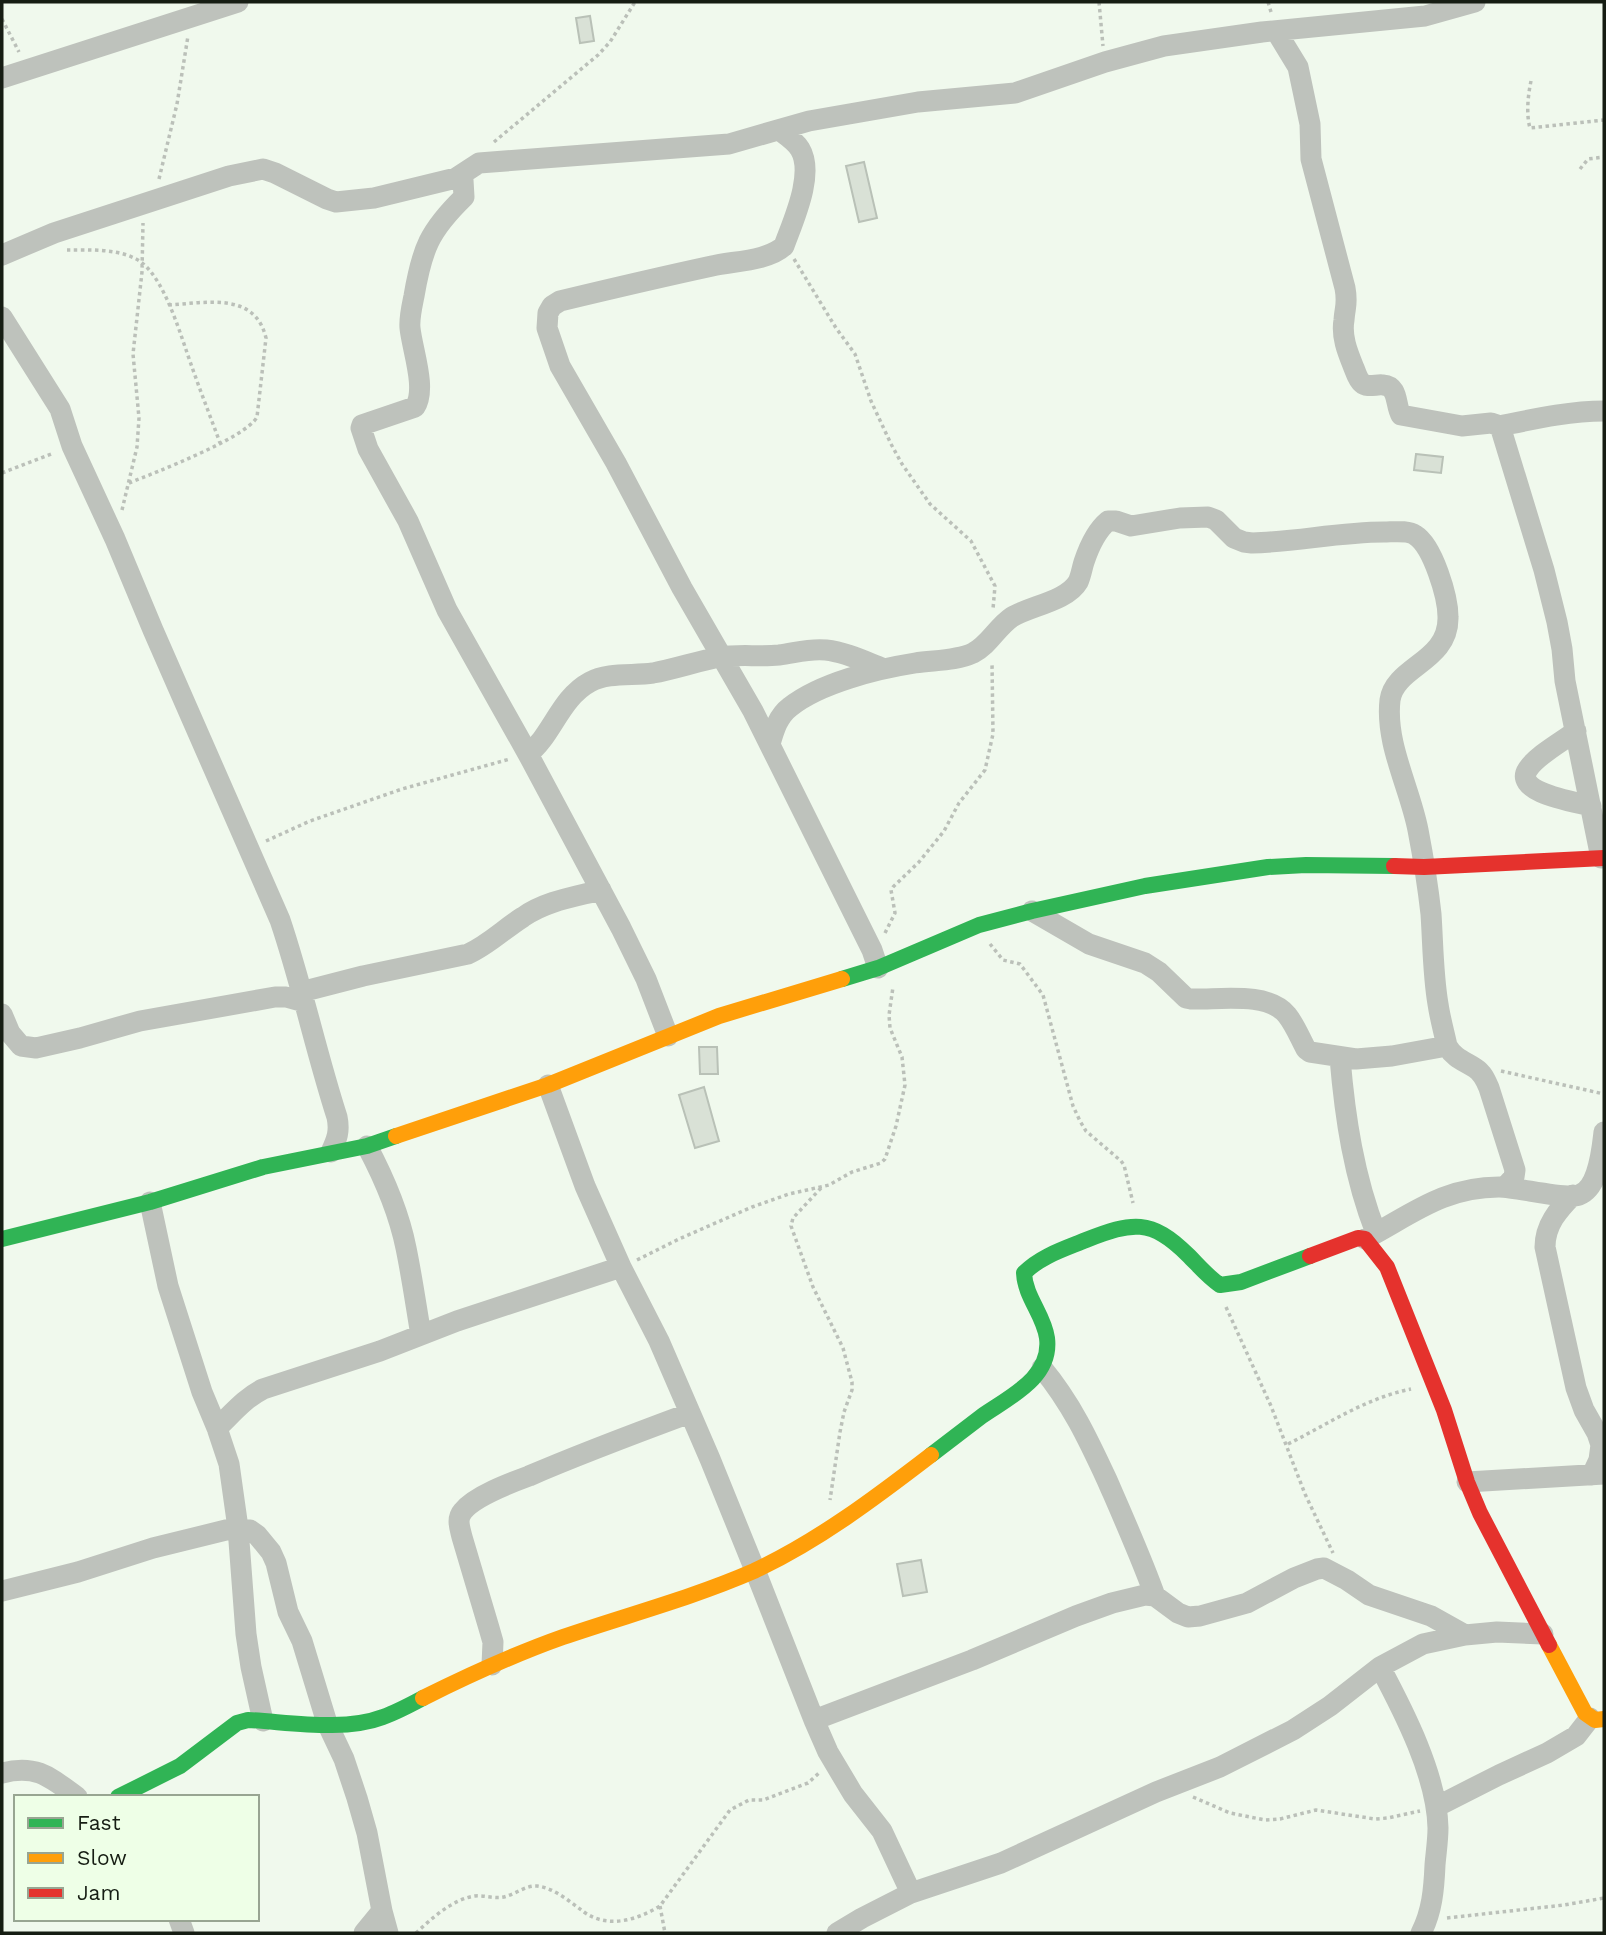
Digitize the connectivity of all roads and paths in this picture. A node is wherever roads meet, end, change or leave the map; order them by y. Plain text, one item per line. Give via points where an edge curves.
1 (238, 2) edge
2 (635, 2) edge
3 (1099, 2) edge
4 (1475, 2) edge
5 (188, 9) edge
6 (2, 19) edge
7 (1276, 31) junction
8 (1105, 62) junction
9 (28, 69) junction
10 (2, 78) edge
11 (1531, 81) dead end
12 (1604, 120) edge
13 (779, 130) junction
14 (1604, 157) edge
15 (1580, 169) dead end
16 (467, 170) junction
17 (154, 201) junction
18 (784, 246) junction
19 (55, 250) dead end
20 (2, 255) edge
21 (142, 263) junction
22 (169, 305) junction
23 (2, 317) edge
24 (1604, 411) edge
25 (1500, 426) junction
26 (220, 443) junction
27 (72, 446) junction
28 (2, 473) edge
29 (128, 484) junction
30 (115, 539) junction
31 (992, 638) junction
32 (723, 657) junction
33 (882, 668) junction
34 (1576, 731) junction
35 (770, 744) junction
36 (528, 754) junction
37 (1591, 806) junction
38 (248, 849) junction
39 (1602, 858) edge
40 (1423, 867) junction
41 (601, 890) junction
42 (1032, 911) junction
43 (979, 925) junction
44 (882, 960) junction
45 (303, 997) junction
46 (2, 1014) edge
47 (668, 1036) junction
48 (1447, 1046) junction
49 (11, 1049) edge
50 (1340, 1058) junction
51 (1476, 1068) junction
52 (548, 1085) junction
53 (1604, 1094) edge
54 (1604, 1132) edge
55 (367, 1146) junction
56 (331, 1152) junction
57 (1600, 1174) edge
58 (822, 1187) junction
59 (1506, 1187) junction
60 (1573, 1195) junction
61 (150, 1202) junction
62 (1144, 1227) junction
63 (1371, 1236) junction
64 (2, 1239) edge
65 (621, 1268) junction
66 (1216, 1283) junction
67 (421, 1335) junction
68 (1042, 1368) junction
69 (1433, 1385) junction
70 (690, 1413) junction
71 (217, 1428) junction
72 (1287, 1444) junction
73 (1598, 1475) edge
74 (1467, 1482) junction
75 (238, 1528) junction
76 (829, 1530) junction
77 (755, 1570) junction
78 (1347, 1580) junction
79 (2, 1591) edge
80 (1155, 1596) junction
81 (1543, 1634) junction
82 (1465, 1635) junction
83 (492, 1665) junction
84 (1380, 1667) junction
85 (1597, 1718) edge
86 (814, 1720) junction
87 (263, 1721) junction
88 (327, 1723) junction
89 (828, 1752) junction
90 (2, 1773) edge
91 (154, 1788) edge
92 (74, 1795) edge
93 (126, 1795) edge
94 (1191, 1797) dead end
95 (1436, 1807) junction
96 (911, 1893) junction
97 (1604, 1898) edge
98 (660, 1906) junction
99 (382, 1911) junction
100 (1425, 1926) edge
101 (364, 1933) edge
102 (388, 1933) edge
103 (416, 1933) edge
104 (665, 1933) edge
105 (837, 1933) edge

1 - 5 street
2 - 16 path via 598,55 483,151
3 - 8 path
4 - 7 street via 1424,16
5 - 9 street
5 - 17 path via 177,104
6 - 9 path
7 - 8 street via 1164,46
7 - 25 street via 1299,72 1310,124 1311,159 1345,288 1345,345 1357,376 1366,385 1383,384 1394,390 1401,415 1462,426
8 - 13 street via 1015,93 918,103
9 - 10 street
11 - 12 path via 1530,128
13 - 16 street via 718,146 590,154
13 - 18 street via 798,146 804,168 802,196
14 - 15 path via 1588,159
16 - 17 street via 374,198 336,202 263,169
16 - 36 street via 464,197 433,234 418,272 409,325 420,387 418,403 361,428 447,610
17 - 20 street
17 - 21 path via 144,223
18 - 31 path via 855,354 871,401 902,464 930,504 971,541 992,577 996,592
18 - 32 street via 773,253 560,301 548,313 547,328 560,366
19 - 21 path via 117,253
21 - 22 path
21 - 29 path via 133,354 139,418
22 - 26 path
22 - 26 path via 239,304 251,311 265,333 257,417 249,427
23 - 27 street via 60,409
24 - 25 street via 1578,411
25 - 34 street via 1544,569
26 - 29 path
27 - 28 path
27 - 30 street
29 - 30 path
30 - 38 street
31 - 33 street via 971,654
31 - 40 street via 1010,618 1073,588 1094,538 1108,521 1131,526 1208,517 1234,538 1252,543 1351,532 1414,534 1426,547 1448,605 1446,636 1394,689 1390,700 1394,742 1418,828
31 - 44 path via 993,734 985,770 944,831 891,890 895,913 880,942
32 - 33 street via 827,650
32 - 35 street
32 - 36 street via 591,681 567,703
33 - 35 street via 821,689 789,707
34 - 37 street
34 - 37 street via 1528,768 1526,782 1546,795
35 - 44 street
36 - 38 path via 402,789 310,821
36 - 41 street
37 - 39 street
38 - 45 street via 280,920
39 - 40 street
40 - 42 street via 1268,867 1145,886
40 - 48 street
41 - 45 street via 542,906 468,954 363,976
41 - 47 street via 646,979
42 - 43 street
42 - 50 street via 1089,944 1145,963 1186,998 1259,999 1276,1006 1287,1015 1308,1051
43 - 44 street
43 - 62 path via 998,956 1020,964 1043,995 1077,1114 1086,1131 1124,1165 1132,1202
44 - 47 street
44 - 58 path via 890,1028 902,1057 904,1095 888,1154 881,1163
45 - 49 street via 275,997 140,1021 36,1048
45 - 56 street via 339,1127
46 - 49 street
47 - 52 street
48 - 50 street via 1376,1058
48 - 51 street
50 - 63 street via 1348,1132
51 - 53 path
51 - 59 street via 1489,1088 1515,1170
52 - 55 street
52 - 65 street
54 - 57 street
55 - 56 street
55 - 67 street via 390,1193 406,1247
56 - 61 street via 262,1167
57 - 60 street via 1582,1193
58 - 65 path via 752,1207
58 - 76 path via 790,1226 843,1348 852,1382 832,1485
59 - 60 street
59 - 63 street via 1446,1195
60 - 73 street via 1547,1230 1545,1247 1576,1388 1601,1445
61 - 64 street
61 - 71 street via 168,1286
62 - 66 street via 1185,1252
62 - 68 street via 1127,1226 1106,1233 1036,1262 1024,1273 1047,1336
63 - 66 street via 1241,1282
63 - 69 street via 1405,1308
65 - 67 street
65 - 70 street
66 - 72 path
67 - 71 street via 264,1389
68 - 76 street via 1034,1379
68 - 80 street via 1082,1427
69 - 72 path via 1372,1400
69 - 74 street
70 - 77 street
70 - 83 street via 509,1484 460,1514 458,1522 491,1635
71 - 75 street via 229,1464
72 - 78 path via 1304,1494
73 - 74 street
74 - 81 street
75 - 79 street
75 - 87 street via 241,1592
75 - 88 street via 257,1535 271,1552
76 - 77 street
77 - 83 street
77 - 86 street
78 - 80 street via 1317,1569 1247,1603 1188,1617
78 - 82 street via 1369,1595 1431,1616
80 - 86 street via 1138,1595 1088,1612
81 - 82 street
81 - 85 street via 1585,1713
82 - 84 street via 1423,1644
83 - 88 street via 382,1717 352,1724
84 - 95 street via 1410,1727
84 - 96 street via 1293,1730 1220,1767 1156,1791 1001,1863
85 - 95 street via 1547,1754
86 - 89 street
87 - 88 street
87 - 91 street via 248,1720 229,1727
88 - 99 street via 357,1798
89 - 96 street via 882,1832
89 - 98 path via 808,1783 730,1810
90 - 92 street via 28,1769 46,1775
91 - 93 street
94 - 95 path via 1230,1813 1265,1820 1316,1810 1388,1818
95 - 100 street via 1433,1899
96 - 105 street
97 - 100 path
98 - 103 path via 635,1919 602,1920 533,1886 505,1897 467,1898
98 - 104 path
99 - 101 street
99 - 102 street

